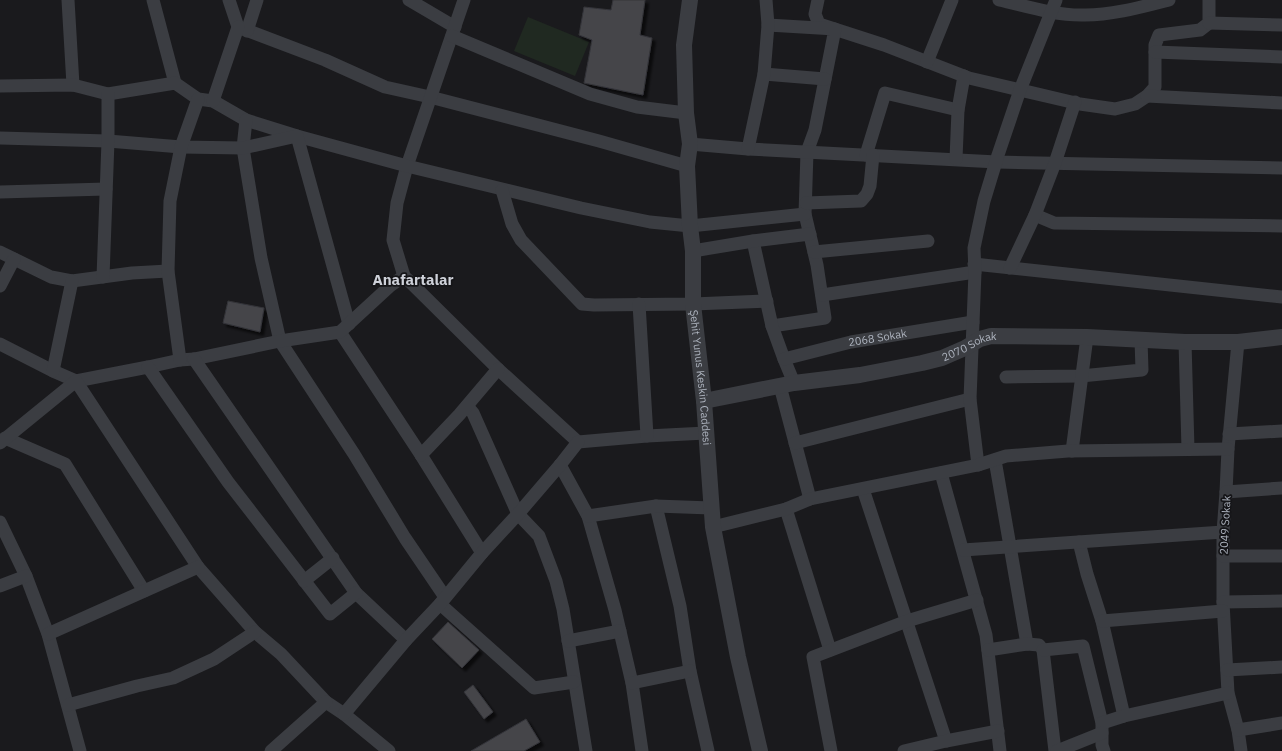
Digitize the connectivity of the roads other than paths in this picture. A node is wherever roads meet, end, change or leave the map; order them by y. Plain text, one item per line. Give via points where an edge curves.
1 (68, 0) edge
2 (154, 0) edge
3 (229, 0) edge
4 (257, 0) edge
5 (409, 0) edge
6 (464, 0) edge
7 (690, 0) edge
8 (766, 0) edge
9 (818, 0) edge
10 (952, 0) edge
11 (999, 0) edge
12 (1056, 0) edge
13 (1169, 0) edge
14 (1209, 0) edge
15 (1051, 12) junction
16 (1209, 23) junction
17 (768, 25) junction
18 (1282, 25) edge
19 (243, 29) junction
20 (835, 29) junction
21 (454, 32) junction
22 (1155, 52) junction
23 (1282, 57) edge
24 (927, 62) junction
25 (764, 74) junction
26 (964, 76) junction
27 (825, 79) junction
28 (175, 83) junction
29 (73, 85) junction
30 (0, 86) edge
31 (1020, 90) junction
32 (108, 94) junction
33 (1147, 96) junction
34 (430, 97) junction
35 (198, 99) junction
36 (213, 101) junction
37 (1075, 102) junction
38 (1282, 103) edge
39 (958, 110) junction
40 (686, 113) junction
41 (246, 120) junction
42 (297, 136) junction
43 (0, 138) edge
44 (108, 140) junction
45 (690, 144) junction
46 (181, 147) junction
47 (243, 148) junction
48 (748, 149) junction
49 (807, 152) junction
50 (870, 155) junction
51 (956, 159) junction
52 (996, 162) junction
53 (1055, 163) junction
54 (406, 166) junction
55 (687, 166) junction
56 (1282, 168) edge
57 (106, 189) junction
58 (502, 190) junction
59 (0, 192) edge
60 (806, 208) junction
61 (1035, 215) junction
62 (690, 226) junction
63 (1282, 226) edge
64 (810, 234) junction
65 (753, 241) junction
66 (928, 241) dead end
67 (693, 251) junction
68 (0, 252) edge
69 (814, 252) junction
70 (14, 260) junction
71 (975, 268) junction
72 (1010, 268) junction
73 (168, 271) junction
74 (404, 276) junction
75 (103, 277) junction
76 (72, 281) junction
77 (0, 286) edge
78 (822, 295) junction
79 (1282, 297) edge
80 (767, 301) junction
81 (639, 304) junction
82 (693, 304) junction
83 (972, 322) junction
84 (772, 326) junction
85 (345, 328) junction
86 (1087, 337) junction
87 (1282, 337) edge
88 (1142, 340) junction
89 (280, 341) junction
90 (972, 342) junction
91 (1185, 342) junction
92 (1238, 342) junction
93 (0, 344) edge
94 (194, 359) junction
95 (784, 359) junction
96 (180, 360) junction
97 (148, 368) junction
98 (498, 369) junction
99 (53, 372) junction
100 (1081, 376) junction
101 (1006, 377) dead end
102 (76, 381) junction
103 (787, 385) junction
104 (970, 399) junction
105 (704, 401) junction
106 (467, 406) junction
107 (1282, 431) edge
108 (706, 433) junction
109 (1229, 434) junction
110 (648, 436) junction
111 (2, 440) edge
112 (578, 442) junction
113 (795, 443) junction
114 (1188, 449) junction
115 (1228, 449) junction
116 (1072, 451) junction
117 (421, 455) junction
118 (995, 460) junction
119 (560, 465) junction
120 (978, 465) junction
121 (942, 473) junction
122 (1282, 488) edge
123 (863, 489) junction
124 (1226, 492) junction
125 (810, 499) junction
126 (656, 506) junction
127 (711, 508) junction
128 (786, 508) junction
129 (518, 514) junction
130 (588, 516) junction
131 (0, 522) edge
132 (713, 527) junction
133 (1223, 532) junction
134 (1079, 542) junction
135 (1009, 547) junction
136 (963, 550) junction
137 (482, 553) junction
138 (1223, 556) junction
139 (1282, 556) edge
140 (333, 558) junction
141 (198, 567) junction
142 (26, 576) junction
143 (304, 581) junction
144 (0, 586) edge
145 (144, 591) junction
146 (356, 593) junction
147 (977, 600) junction
148 (1282, 600) edge
149 (442, 601) junction
150 (1223, 607) junction
151 (907, 621) junction
152 (1102, 621) junction
153 (620, 630) junction
154 (255, 632) junction
155 (48, 634) junction
156 (406, 640) junction
157 (568, 641) junction
158 (1027, 644) junction
159 (830, 650) junction
160 (988, 650) junction
161 (1043, 650) junction
162 (1282, 667) edge
163 (1227, 670) junction
164 (690, 671) junction
165 (574, 682) junction
166 (632, 683) junction
167 (1228, 692) junction
168 (326, 702) junction
169 (68, 705) junction
170 (344, 714) junction
171 (1124, 716) junction
172 (1282, 723) edge
173 (1102, 728) junction
174 (1238, 730) junction
175 (998, 731) junction
176 (946, 740) junction
177 (909, 750) edge
178 (80, 751) edge
179 (272, 751) edge
180 (389, 751) edge
181 (586, 751) edge
182 (642, 751) edge
183 (708, 751) edge
184 (760, 751) edge
185 (831, 751) edge
186 (1000, 751) edge
187 (1056, 751) edge
188 (1104, 751) edge
189 (1241, 751) edge

1 - 29 street
2 - 28 street
3 - 19 street
4 - 19 street
5 - 21 street
6 - 21 street
7 - 40 street, Şehit Yunus Keskin Caddesi via 684,45
8 - 17 street
9 - 20 street via 816,14 820,24
10 - 24 street
11 - 15 street
12 - 15 street
13 - 15 street via 1105,13 1082,15
14 - 16 street
15 - 31 street
16 - 18 street
16 - 22 street via 1200,30 1159,35
17 - 20 street
17 - 25 street
19 - 34 street via 325,60 385,87
19 - 36 street
20 - 24 street via 884,44
20 - 27 street
21 - 34 street
21 - 40 street via 590,94 637,107
22 - 23 street
22 - 33 street via 1155,87
24 - 26 street
25 - 27 street
25 - 48 street
26 - 31 street
26 - 39 street
27 - 49 street via 815,130
28 - 32 street
28 - 35 street
29 - 30 street
29 - 32 street
31 - 37 street
31 - 52 street
32 - 44 street
33 - 37 street via 1135,104 1115,109
33 - 38 street
34 - 54 street
34 - 55 street
35 - 36 street
35 - 46 street
36 - 41 street
37 - 53 street
39 - 50 street via 885,93
39 - 51 street
40 - 45 street, Şehit Yunus Keskin Caddesi
41 - 42 street
41 - 47 street
42 - 47 street
42 - 54 street
42 - 85 street
43 - 44 street
44 - 46 street
44 - 57 street
45 - 48 street
45 - 55 street, Şehit Yunus Keskin Caddesi
46 - 47 street
46 - 73 street via 170,201
47 - 89 street via 261,258
48 - 49 street
49 - 50 street
49 - 60 street
50 - 51 street
50 - 60 street via 870,186 861,201
51 - 52 street
52 - 53 street
52 - 71 street via 974,248
53 - 56 street
53 - 61 street
54 - 58 street
54 - 74 street via 397,203 393,240
55 - 62 street, Şehit Yunus Keskin Caddesi
57 - 59 street
57 - 75 street
58 - 62 street via 650,222
58 - 81 street via 512,224 521,240 582,304
60 - 62 street
60 - 64 street
61 - 63 street via 1054,223
61 - 72 street
62 - 67 street, Şehit Yunus Keskin Caddesi
64 - 65 street
64 - 69 street
65 - 67 street
65 - 80 street
66 - 69 street
67 - 82 street, Şehit Yunus Keskin Caddesi
68 - 70 street
69 - 78 street
70 - 76 street via 51,278
70 - 77 street
71 - 72 street
71 - 78 street
71 - 83 street
72 - 79 street
73 - 75 street
73 - 96 street
74 - 85 street
74 - 98 street
75 - 76 street
76 - 99 street
78 - 84 street via 825,318
80 - 82 street
80 - 84 street
81 - 82 street
81 - 110 street
82 - 105 street, Şehit Yunus Keskin Caddesi
83 - 90 street
83 - 95 street, 2068 Sokak via 851,342
84 - 95 street
85 - 89 street
85 - 117 street
86 - 88 street, 2070 Sokak
86 - 90 street, 2070 Sokak via 991,336
86 - 100 street
87 - 92 street
88 - 91 street, 2070 Sokak
88 - 100 street via 1142,370
89 - 94 street
89 - 149 street via 354,454
90 - 103 street, 2070 Sokak via 942,358 922,363
90 - 104 street
91 - 92 street, 2070 Sokak
91 - 114 street
92 - 109 street, 2049 Sokak
93 - 99 street
94 - 96 street
94 - 140 street
95 - 103 street
96 - 97 street
97 - 102 street
97 - 143 street via 228,482
98 - 106 street
98 - 112 street
99 - 102 street
100 - 101 street
100 - 116 street
102 - 111 street
102 - 141 street
103 - 105 street, 2070 Sokak
103 - 113 street
104 - 113 street
104 - 120 street
105 - 108 street, Şehit Yunus Keskin Caddesi
106 - 117 street
106 - 129 street via 473,413
107 - 109 street
108 - 110 street
108 - 127 street, Şehit Yunus Keskin Caddesi
109 - 115 street, 2049 Sokak
110 - 112 street
111 - 145 street via 65,464
112 - 119 street
113 - 125 street
114 - 115 street
114 - 116 street
115 - 124 street, 2049 Sokak
116 - 118 street via 1006,456
117 - 137 street
118 - 120 street
118 - 135 street
119 - 129 street
119 - 130 street
120 - 121 street
121 - 123 street
121 - 136 street
122 - 124 street
123 - 125 street
123 - 151 street
124 - 133 street, 2049 Sokak
125 - 128 street
126 - 127 street
126 - 130 street
126 - 164 street via 680,606
127 - 132 street, Şehit Yunus Keskin Caddesi
128 - 132 street
128 - 159 street
129 - 137 street
129 - 157 street via 539,536 545,551 556,581
130 - 153 street
131 - 142 street
132 - 184 street, Şehit Yunus Keskin Caddesi via 738,658
133 - 134 street
133 - 138 street, 2049 Sokak
134 - 135 street
134 - 152 street
135 - 136 street
135 - 158 street
136 - 147 street
137 - 149 street
138 - 139 street
138 - 150 street, 2049 Sokak
140 - 143 street
140 - 146 street
141 - 145 street
141 - 154 street
142 - 144 street
142 - 155 street
143 - 146 street via 330,614
145 - 155 street
146 - 156 street
147 - 151 street
147 - 160 street
148 - 150 street
149 - 156 street
149 - 165 street via 534,688
150 - 152 street
150 - 163 street, 2049 Sokak
151 - 159 street
151 - 176 street
152 - 171 street
153 - 157 street
153 - 166 street
154 - 168 street via 281,654
154 - 169 street via 214,659 173,678
155 - 169 street
156 - 170 street
157 - 165 street
158 - 160 street
158 - 161 street via 1039,645
159 - 185 street via 813,657
160 - 175 street
161 - 173 street via 1083,646
161 - 187 street
162 - 163 street
163 - 167 street, 2049 Sokak
164 - 166 street
164 - 183 street
165 - 181 street
166 - 182 street
167 - 171 street
167 - 174 street, 2049 Sokak
168 - 170 street
168 - 179 street
169 - 178 street
170 - 180 street
171 - 173 street
172 - 174 street
173 - 187 street
173 - 188 street
174 - 189 street, 2049 Sokak
175 - 176 street
175 - 186 street
176 - 177 street

